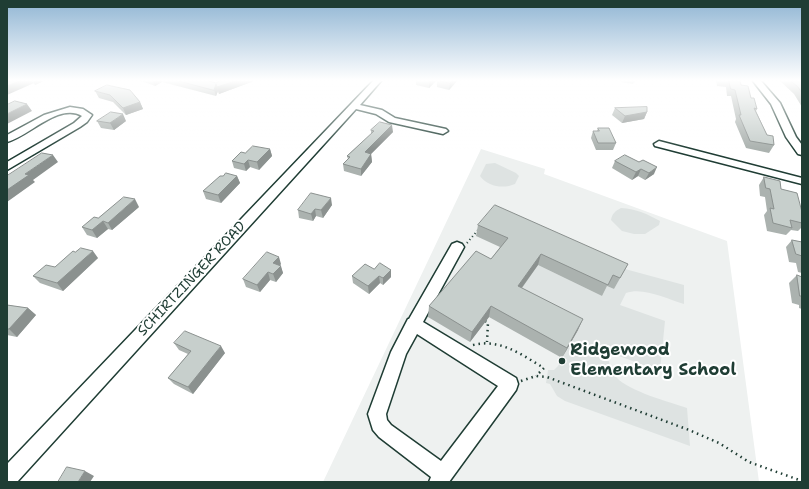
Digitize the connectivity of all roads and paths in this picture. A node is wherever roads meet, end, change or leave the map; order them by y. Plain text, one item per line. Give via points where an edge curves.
1 (775, 104) edge
2 (353, 106) joint
3 (443, 131) dead end
4 (7, 139) edge
5 (659, 144) dead end
6 (802, 152) edge
7 (10, 162) edge
8 (802, 181) edge
9 (479, 230) edge
10 (457, 247) joint
11 (484, 320) edge
12 (413, 324) junction
13 (487, 342) junction
14 (467, 346) dead end
15 (536, 376) junction
16 (510, 384) junction
17 (7, 478) edge
18 (441, 478) edge
19 (802, 481) edge

1 - 6 street via 790,137
2 - 3 street via 379,112 392,120
2 - 17 street, SCHIRTZINGER ROAD
4 - 7 street via 64,110 83,111 87,117
5 - 8 street
9 - 10 path via 466,245
10 - 12 street
11 - 13 path via 488,322
12 - 16 street
12 - 18 street via 398,352 377,414 379,424 385,431
13 - 14 path
13 - 15 path via 505,347 544,368
15 - 16 path
15 - 19 path via 547,377 689,430 749,462
16 - 18 street

